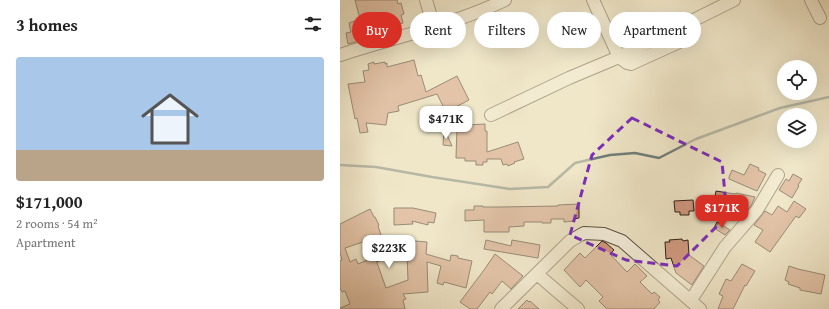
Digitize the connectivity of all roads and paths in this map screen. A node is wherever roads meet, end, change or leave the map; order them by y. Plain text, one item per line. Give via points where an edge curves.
1 (426, 0) edge
2 (505, 0) edge
3 (593, 0) edge
4 (734, 0) edge
5 (811, 0) edge
6 (430, 12) edge
7 (466, 16) edge
8 (820, 18) dead end
9 (410, 33) edge
10 (666, 48) edge
11 (341, 52) edge
12 (619, 57) junction
13 (491, 115) dead end
14 (778, 175) dead end
15 (537, 274) junction
16 (691, 300) junction
17 (501, 309) edge
18 (578, 309) edge
19 (700, 309) edge

1 - 6 street
2 - 7 street
3 - 12 street
4 - 12 street
5 - 8 street
9 - 11 street
10 - 12 street via 632,64
12 - 13 street
14 - 16 street via 758,210 725,247
15 - 16 street via 570,241 584,233 604,234 622,241
15 - 17 street
15 - 18 street
16 - 19 street

